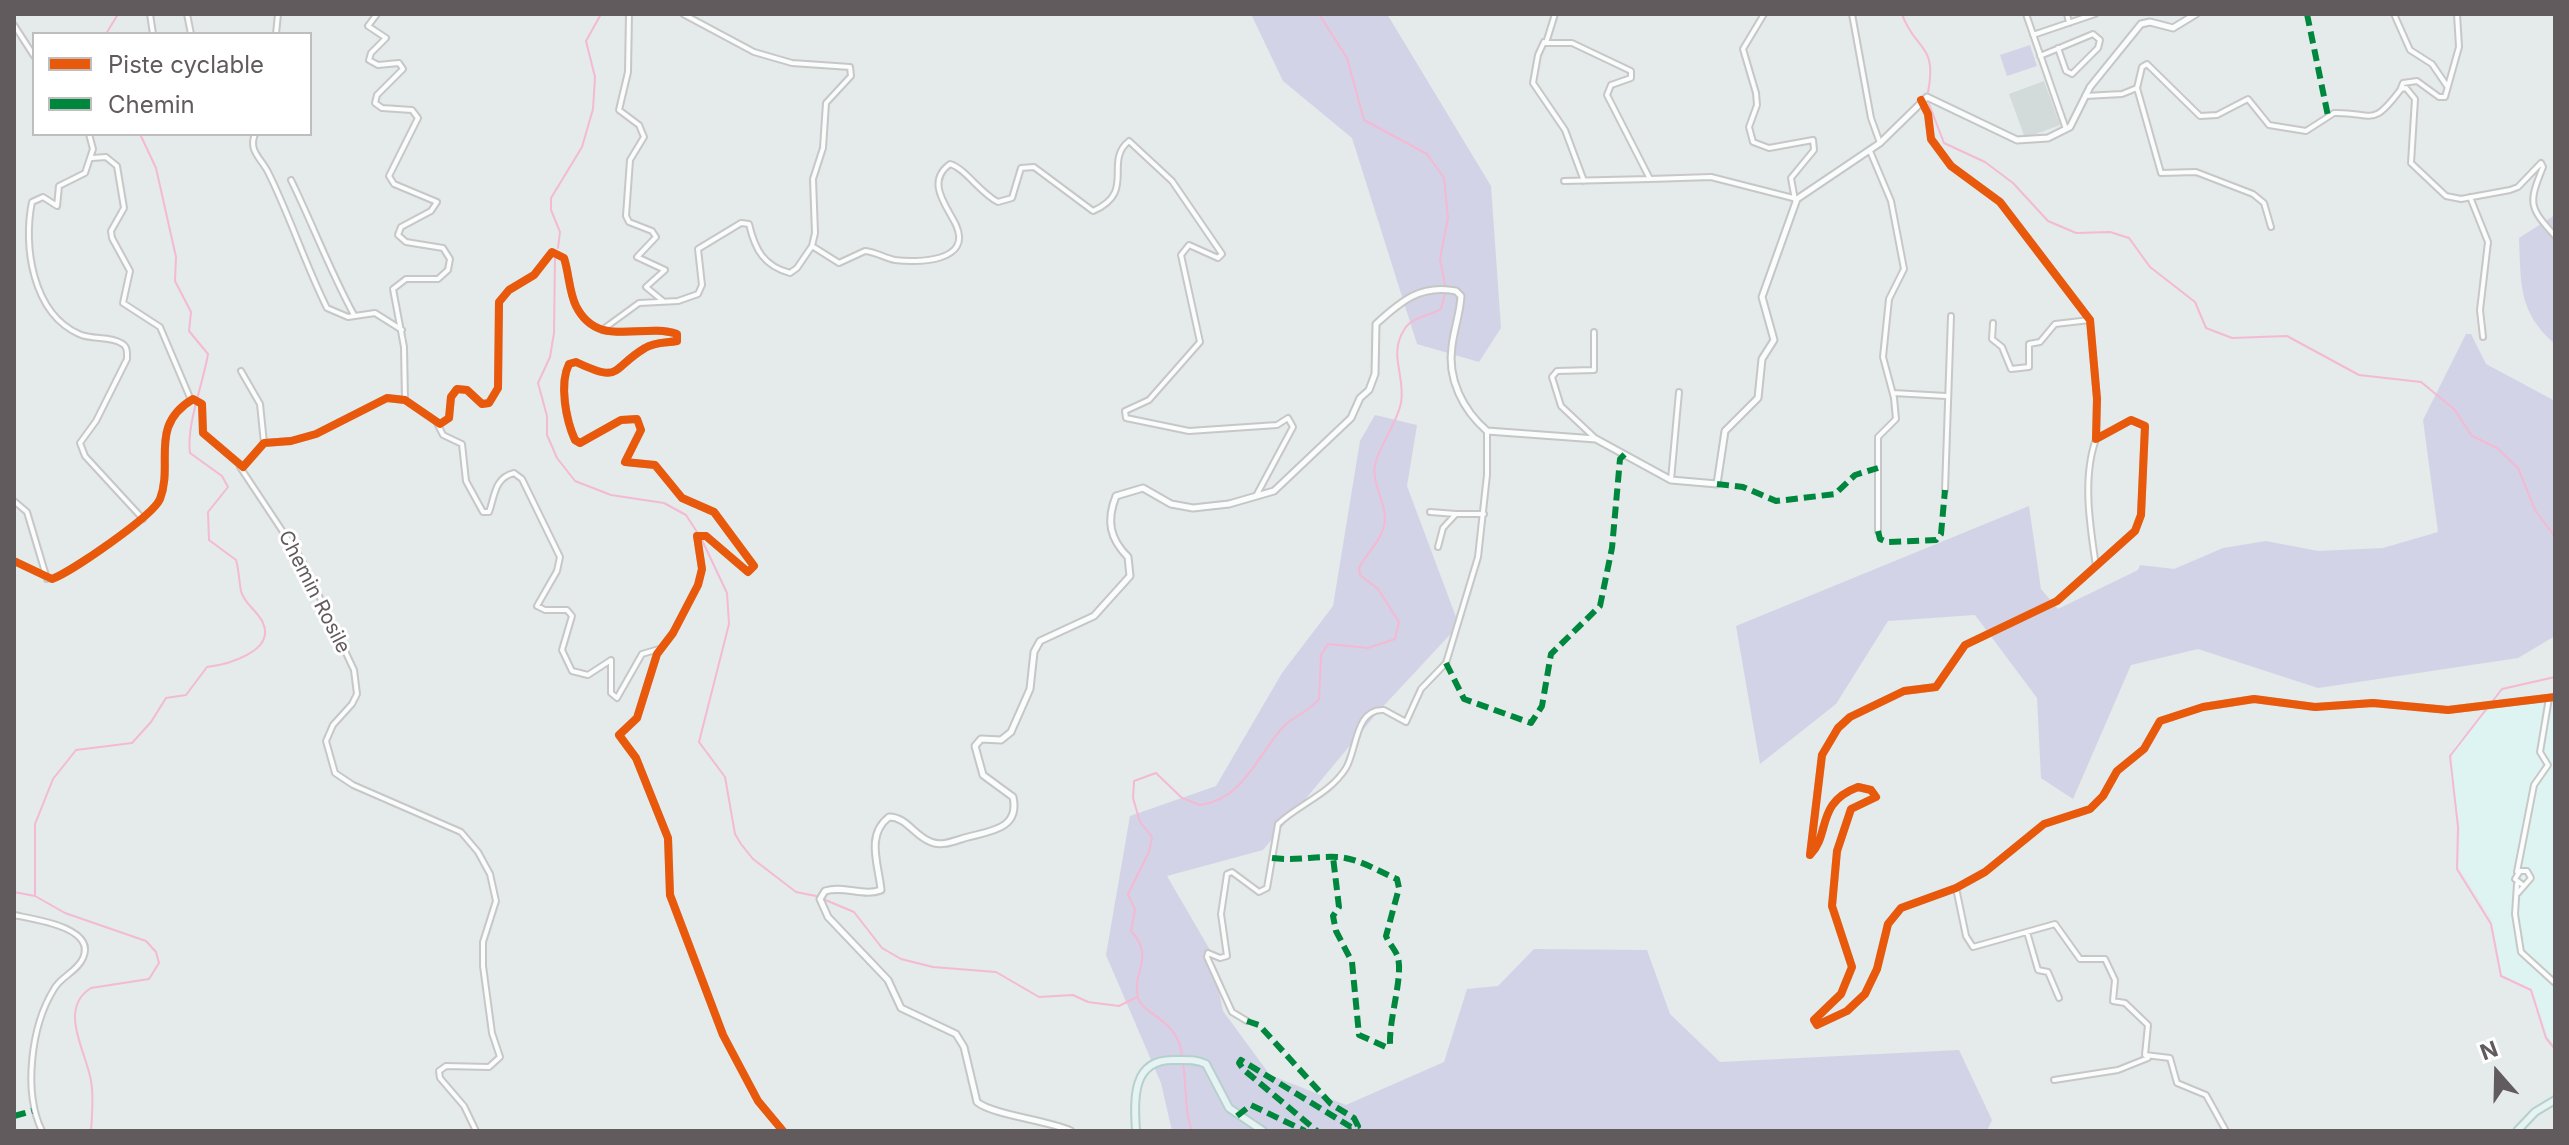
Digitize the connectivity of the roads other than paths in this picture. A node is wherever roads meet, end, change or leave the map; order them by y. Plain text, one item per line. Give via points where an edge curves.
1 (377, 14) edge
2 (629, 14) edge
3 (683, 14) edge
4 (1555, 14) edge
5 (1764, 14) edge
6 (1852, 14) edge
7 (2026, 14) edge
8 (2067, 14) edge
9 (2095, 14) edge
10 (2196, 14) edge
11 (2394, 14) edge
12 (2457, 14) edge
13 (2069, 23) junction
14 (14, 25) edge
15 (2032, 35) junction
16 (1545, 40) junction
17 (2058, 48) junction
18 (32, 53) edge
19 (2040, 56) junction
20 (2447, 86) junction
21 (2137, 88) junction
22 (2401, 89) junction
23 (2085, 96) junction
24 (1921, 100) junction
25 (2067, 130) junction
26 (90, 136) edge
27 (254, 136) edge
28 (1880, 143) junction
29 (1870, 151) junction
30 (91, 158) junction
31 (1650, 179) junction
32 (291, 180) dead end
33 (1564, 181) dead end
34 (1584, 181) junction
35 (2470, 197) junction
36 (1796, 200) junction
37 (2271, 227) dead end
38 (2555, 236) edge
39 (812, 246) junction
40 (663, 301) junction
41 (354, 316) junction
42 (1951, 316) dead end
43 (2090, 320) junction
44 (1993, 323) dead end
45 (402, 330) junction
46 (602, 330) junction
47 (1594, 332) dead end
48 (2483, 337) dead end
49 (241, 371) dead end
50 (1679, 392) dead end
51 (1893, 393) junction
52 (1946, 396) junction
53 (192, 400) junction
54 (405, 400) junction
55 (437, 423) junction
56 (1487, 431) junction
57 (1596, 439) junction
58 (2096, 439) junction
59 (264, 443) junction
60 (240, 467) junction
61 (1671, 480) junction
62 (1945, 490) dead end
63 (1255, 498) junction
64 (14, 501) edge
65 (1430, 512) dead end
66 (1456, 514) junction
67 (1484, 514) junction
68 (143, 519) junction
69 (1878, 531) dead end
70 (1438, 547) dead end
71 (14, 561) edge
72 (2096, 566) junction
73 (47, 579) junction
74 (659, 649) junction
75 (2552, 697) edge
76 (2522, 861) junction
77 (2527, 871) junction
78 (2517, 872) junction
79 (2517, 884) junction
80 (2524, 886) junction
81 (1956, 888) junction
82 (2518, 893) junction
83 (14, 915) edge
84 (2027, 932) junction
85 (2555, 983) edge
86 (2059, 998) dead end
87 (1247, 1021) dead end
88 (2149, 1057) junction
89 (2054, 1080) dead end
90 (2555, 1100) edge
91 (2518, 1129) edge
92 (42, 1131) edge
93 (476, 1131) edge
94 (783, 1131) edge
95 (1071, 1131) edge
96 (1136, 1131) edge
97 (1263, 1131) edge
98 (2226, 1131) edge

1 - 45 street via 368,26 386,38 369,60 378,65 399,63 403,69 375,103 412,110 418,118 389,176 394,184 437,202 401,227 398,235 406,242 443,248 450,259 438,279 406,279 395,285
2 - 40 street via 628,72 619,110 639,125 644,137 630,160 626,216 656,237 637,257 665,270 646,287
3 - 39 street via 754,52 792,63 850,67 851,76 823,111 823,148 813,179
4 - 16 street
5 - 36 street via 1743,49 1757,105 1749,134 1753,142 1769,148 1813,140 1814,150 1791,178
6 - 28 street
7 - 15 street
8 - 13 street
9 - 13 street
10 - 23 main road via 2173,28 2141,24
11 - 20 street via 2410,50 2432,64
12 - 20 street via 2459,47
13 - 15 street
14 - 18 street
15 - 19 street
16 - 31 street via 1584,47 1631,71 1631,78 1611,85 1607,95
16 - 34 street via 1533,83 1565,130
17 - 17 street via 2072,74 2100,40 2093,34
17 - 19 street
19 - 25 street
20 - 22 street via 2445,97 2417,81 2403,83
21 - 22 street via 2147,64 2200,116 2217,115 2248,99 2269,125 2306,131 2334,113 2377,115
21 - 23 street
21 - 37 street via 2161,173 2196,172 2253,194 2264,203
22 - 35 street via 2410,90 2415,99 2411,163 2446,196
23 - 25 main road
24 - 25 main road via 1935,98 1950,110 2023,141
24 - 28 main road
24 - 43 street via 1931,139 1951,166 2000,202
26 - 30 street
27 - 41 street via 252,146 327,308 335,315
28 - 29 main road
29 - 36 main road
29 - 51 street via 1891,201 1903,258 1904,269 1887,308 1883,357
30 - 53 street via 106,157 117,166 124,208 111,231 130,271 123,303 160,327
30 - 68 street via 83,176 59,186 57,206 43,197 32,202 28,249 57,317 76,333 121,342 127,350 96,421 80,443 85,456
31 - 34 street
31 - 36 street via 1711,177
32 - 41 street
33 - 34 street
35 - 38 street via 2518,187 2541,163 2533,209
35 - 48 street via 2488,242 2480,310
36 - 61 main road via 1762,297 1774,340 1762,359 1758,398 1725,431 1717,484
39 - 40 street via 795,271 775,269 758,253 749,224 741,223 698,249 698,294
39 - 63 street via 839,263 865,251 916,262 951,254 959,235 940,196 939,181 950,164 998,202 1012,198 1021,168 1034,167 1093,211 1109,204 1118,192 1120,155 1129,141 1172,181 1222,254 1218,258 1199,247 1184,248 1181,255 1200,342 1149,400 1125,411 1126,418 1189,431 1277,425 1288,418 1293,427
40 - 46 street via 639,303
41 - 45 street via 375,313
42 - 52 street
43 - 44 street via 2055,324 2040,342 2029,344 2029,367 2011,369 2002,347 1992,339
43 - 58 street
45 - 54 street
46 - 55 street via 576,306 562,255 550,253 534,275 499,302 494,398 482,404 467,390 457,389 449,418
46 - 74 street via 613,334 655,329 679,338 645,348 606,374 569,364 566,403 575,440 585,442 621,420 637,419 641,430 625,462 655,465 682,498 709,508 754,568 748,572 706,536 697,536 700,579
47 - 57 street via 1594,370 1557,371 1552,380 1561,406
49 - 59 street via 260,404
50 - 61 street
51 - 52 street
51 - 69 street via 1896,419 1880,433
52 - 62 street
53 - 60 street via 201,402 203,433
53 - 68 street via 167,430 159,501
54 - 55 street
54 - 59 street via 380,399 316,434
55 - 74 street via 443,435 462,444 464,474 483,512 489,512 505,476 514,473 522,479 560,557 537,606 571,613 562,650 572,671 588,675 611,660 615,698 642,654
56 - 57 main road
56 - 63 main road via 1464,406 1456,383 1451,347 1461,296 1440,288 1423,290 1376,324 1374,380 1356,411 1279,487
56 - 67 street
57 - 61 main road
58 - 72 street via 2089,513
58 - 72 street via 2131,420 2145,426 2141,515 2135,531
59 - 60 street
60 - 93 street, Chemin Rosile via 303,562 354,670 357,694 326,741 335,773 461,832 494,885 495,912 482,951 500,1057 489,1067 446,1066 439,1071
63 - 95 main road via 1193,508 1171,504 1143,488 1116,496 1110,531 1128,557 1130,576 1094,616 1043,638 1034,652 1030,689 1011,732 1001,740 981,739 975,746 983,775 1013,797 1015,807 1007,825 939,844 920,837 899,817 889,817 875,846 881,890 835,888 820,897 828,917 888,980 901,1008 959,1037 977,1102
64 - 73 street via 27,512
65 - 66 street
66 - 67 street
66 - 70 street via 1443,528
67 - 87 street via 1478,557 1446,663 1421,689 1406,722 1384,710 1370,714 1356,733 1342,773 1278,824 1267,888 1259,892 1232,872 1227,874 1221,914 1227,956 1207,957 1232,1012
68 - 73 street via 77,566
71 - 73 street
72 - 81 street via 2057,601 1965,645 1936,687 1904,691 1850,717 1832,737 1822,755 1810,855 1837,800 1858,787 1876,797 1851,809 1841,830 1832,906 1852,967 1847,986 1814,1023 1821,1025 1847,1011 1865,994 1888,924 1901,908
74 - 94 street via 637,718 621,729 619,738 636,758 668,838 670,895 723,1035 758,1101
75 - 76 street via 2540,752 2548,765 2534,785
75 - 81 street via 2448,710 2373,703 2315,707 2254,699 2174,715 2160,721 2149,744 2117,771 2090,809 2044,824 1985,872
76 - 77 street
76 - 78 street
77 - 78 street
77 - 80 street via 2531,878
78 - 79 street
79 - 80 street
79 - 82 street
80 - 82 street
81 - 84 street via 1973,947
82 - 85 street via 2515,914 2521,952
83 - 92 street via 72,931 85,950 76,968 54,987 35,1039 32,1111
84 - 86 street via 2038,970 2048,972
84 - 88 street via 2055,924 2080,959 2105,959 2115,980 2113,1001 2125,1003 2148,1025 2143,1050
88 - 89 street via 2118,1070
88 - 98 street via 2170,1058 2177,1083 2203,1092
90 - 91 main road
96 - 97 main road via 1138,1079 1158,1060 1198,1060 1211,1069 1229,1108

